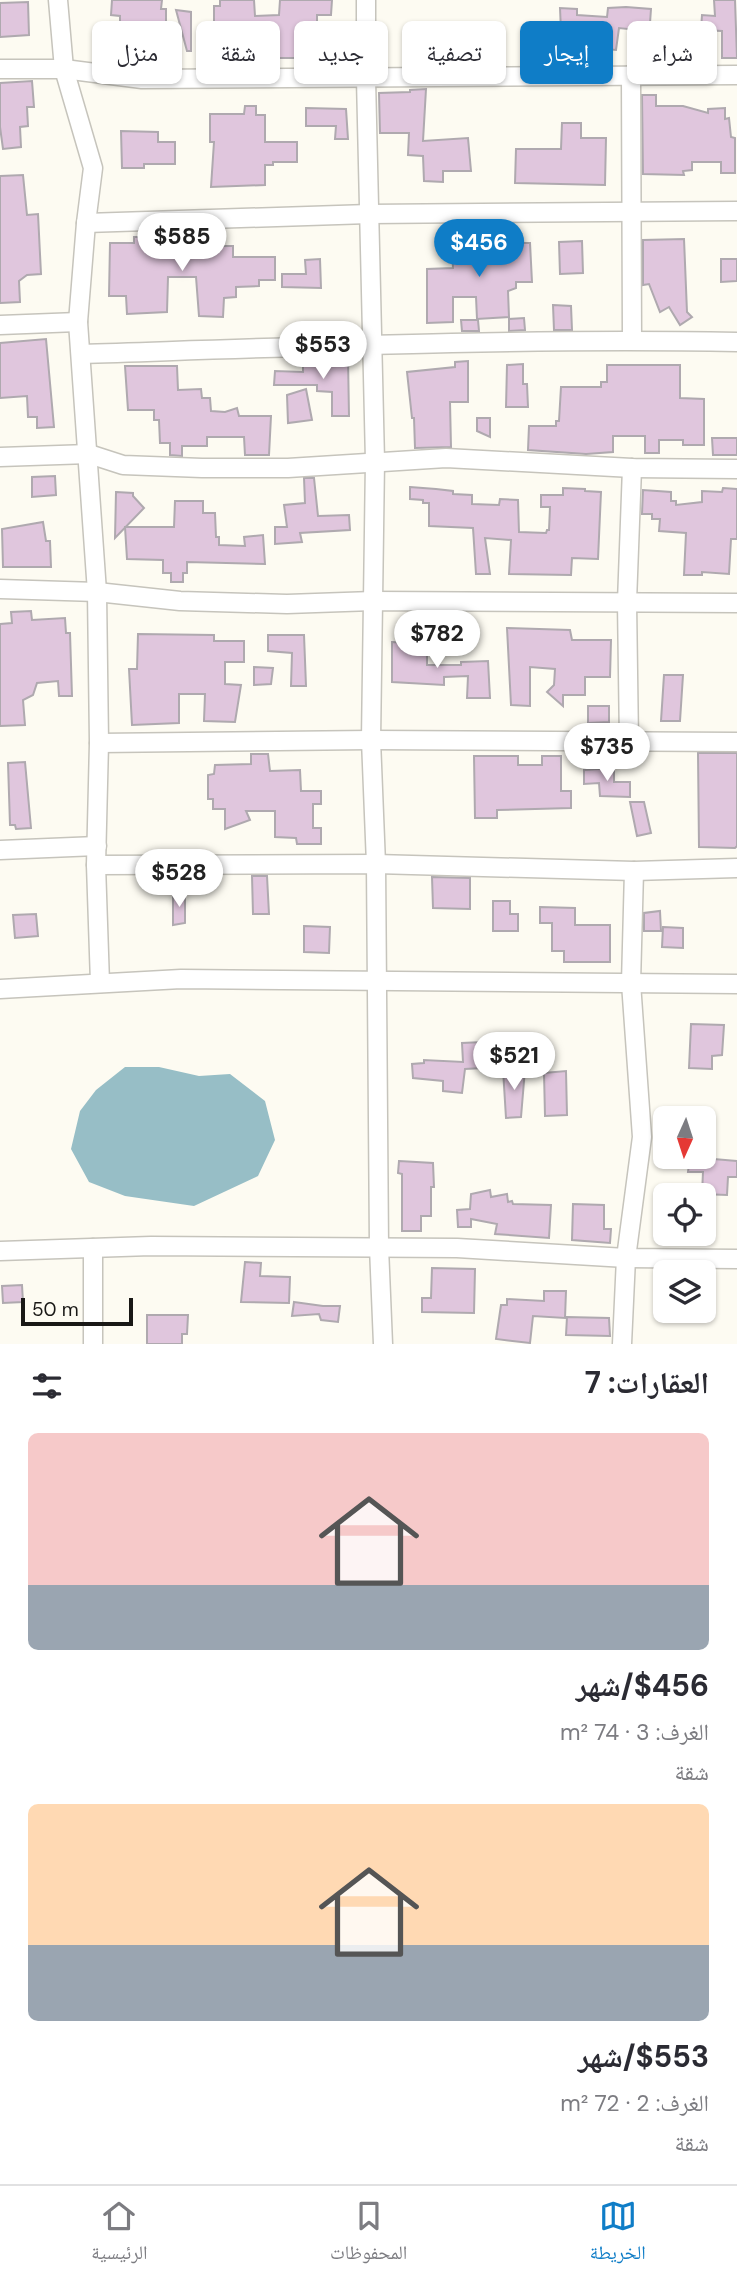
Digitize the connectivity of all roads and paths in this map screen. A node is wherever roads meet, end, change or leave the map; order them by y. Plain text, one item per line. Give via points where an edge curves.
1 (58, 0) edge
2 (366, 0) edge
3 (366, 21) edge
4 (0, 69) edge
5 (64, 69) junction
6 (627, 75) edge
7 (717, 75) edge
8 (737, 75) edge
9 (294, 79) edge
10 (388, 79) edge
11 (366, 84) edge
12 (631, 84) edge
13 (631, 210) junction
14 (737, 211) edge
15 (369, 214) junction
16 (86, 223) junction
17 (78, 322) junction
18 (0, 325) edge
19 (632, 340) junction
20 (737, 342) edge
21 (371, 344) junction
22 (81, 354) junction
23 (89, 454) junction
24 (0, 457) edge
25 (375, 461) junction
26 (632, 468) junction
27 (737, 469) edge
28 (0, 589) edge
29 (97, 592) junction
30 (373, 601) junction
31 (627, 602) junction
32 (737, 603) edge
33 (371, 740) junction
34 (737, 742) edge
35 (99, 743) junction
36 (629, 743) junction
37 (97, 846) junction
38 (0, 850) edge
39 (376, 863) junction
40 (96, 865) junction
41 (737, 868) edge
42 (635, 871) junction
43 (376, 979) junction
44 (100, 982) junction
45 (631, 984) junction
46 (737, 984) edge
47 (0, 989) edge
48 (379, 1247) junction
49 (93, 1248) junction
50 (0, 1251) edge
51 (626, 1258) junction
52 (737, 1259) edge
53 (93, 1344) edge
54 (383, 1344) edge
55 (622, 1344) edge

1 - 5 street
2 - 3 street
4 - 5 street
5 - 9 street via 142,79
5 - 16 street via 93,169
6 - 10 street
7 - 8 street
11 - 15 street
12 - 13 street
13 - 14 street
13 - 15 street
13 - 19 street
15 - 16 street
15 - 21 street
16 - 17 street
17 - 18 street
17 - 22 street
19 - 20 street
19 - 21 street
21 - 22 street
21 - 25 street
22 - 23 street
23 - 24 street
23 - 25 street via 123,465 202,468
23 - 29 street
25 - 26 street via 446,458
25 - 30 street
26 - 27 street
26 - 31 street
28 - 29 street
29 - 30 street via 180,601
29 - 35 street
30 - 31 street
30 - 33 street
31 - 32 street
31 - 36 street
33 - 35 street
33 - 36 street
33 - 39 street
34 - 36 street
35 - 37 street
37 - 38 street
37 - 40 street
39 - 40 street
39 - 42 street
39 - 43 street
40 - 44 street
41 - 42 street
42 - 45 street
43 - 44 street
43 - 45 street
43 - 48 street
44 - 47 street
45 - 46 street
45 - 51 street via 642,1137
48 - 49 street
48 - 51 street
48 - 54 street
49 - 50 street
49 - 53 street
51 - 52 street
51 - 55 street

